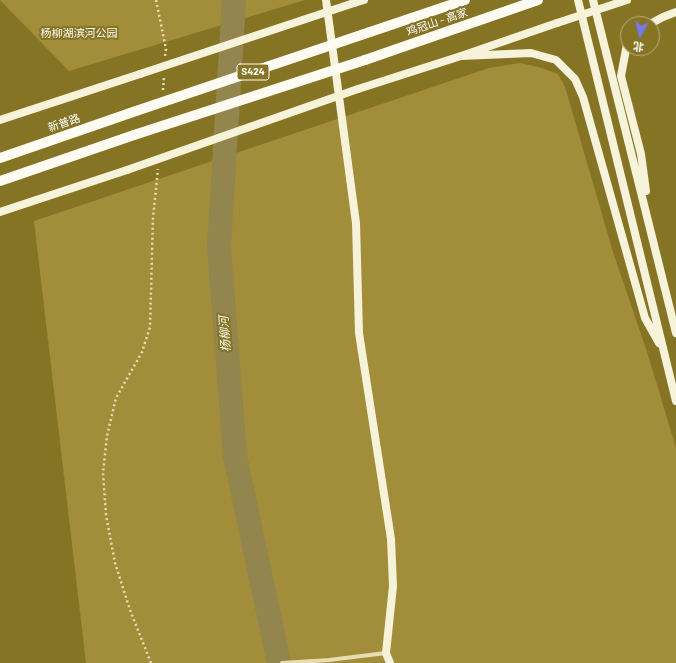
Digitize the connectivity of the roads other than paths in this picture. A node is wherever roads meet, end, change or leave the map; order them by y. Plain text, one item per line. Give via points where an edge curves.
1 (326, 0) edge
2 (364, 0) edge
3 (465, 0) edge
4 (538, 0) edge
5 (578, 0) edge
6 (593, 0) edge
7 (627, 0) edge
8 (676, 12) edge
9 (660, 19) edge
10 (461, 56) junction
11 (624, 56) edge
12 (136, 111) joint
13 (0, 120) edge
14 (0, 158) edge
15 (0, 181) edge
16 (0, 212) edge
17 (650, 225) junction
18 (676, 333) edge
19 (664, 351) junction
20 (676, 401) edge
21 (386, 653) junction
22 (282, 663) edge
23 (390, 663) edge

1 - 21 street via 356,223 359,333 391,538 393,586
2 - 13 street, bridge
3 - 12 main road, 鸡冠山 - 高家 / S424, bridge
4 - 15 main road, 鸡冠山 - 高家 / S424, bridge
5 - 19 street
6 - 17 street
7 - 10 street, bridge
8 - 9 street
10 - 16 street, bridge
10 - 19 street via 531,53 556,60 575,80 584,97 644,318
11 - 17 street via 621,76 641,154
12 - 14 main road, 新普路 / S424
17 - 18 street
19 - 20 street
21 - 22 street
21 - 23 street

